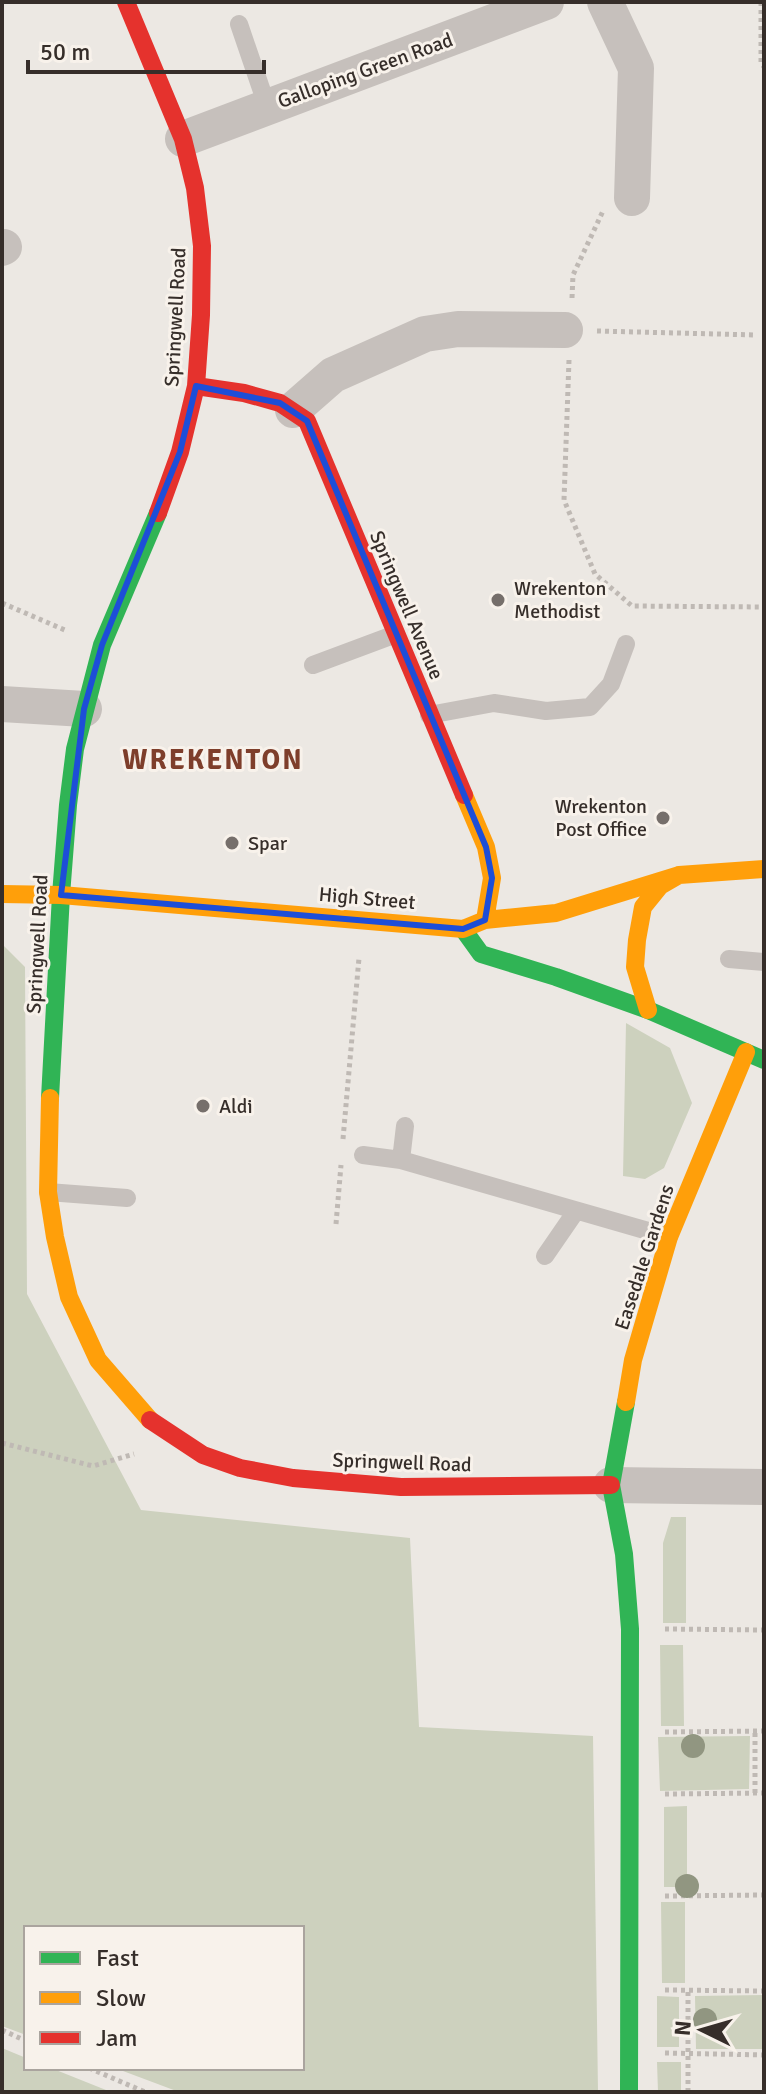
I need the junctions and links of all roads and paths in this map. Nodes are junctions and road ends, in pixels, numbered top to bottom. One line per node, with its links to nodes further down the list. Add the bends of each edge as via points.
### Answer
1 (126, 2): 8 (main road, Springwell Road)
2 (546, 2): 7 (street, Galloping Green Road)
3 (605, 2): 9 (street, via 636,68)
4 (761, 2): 6 (path)
5 (239, 24): 7 (lane)
6 (764, 67)
7 (267, 106): 8 (street, Galloping Green Road)
8 (183, 139): 12 (main road, Springwell Road, via 202,246)
9 (632, 198): 10 (path, via 609,198 573,275)
10 (568, 330): 11 (path); 13 (street, via 458,329 425,334 333,375); 15 (path, via 564,500 595,574 632,606)
11 (756, 335)
12 (196, 386): 13 (main road, via 244,393); 18 (main road, Springwell Road, via 155,521)
13 (293, 410): 16 (main road, Springwell Avenue, via 307,421)
14 (2, 603): 18 (path)
15 (764, 607)
16 (396, 634): 19 (lane); 22 (main road, Springwell Avenue)
17 (626, 644): 22 (lane, via 611,684 590,707 546,711 494,703)
18 (102, 645): 21 (main road, Springwell Road)
19 (313, 665)
20 (2, 704): 21 (street)
21 (84, 709): 26 (main road, Springwell Road, via 68,805)
22 (429, 715): 27 (main road, Springwell Avenue, via 486,847 492,878)
23 (764, 869): 24 (main road)
24 (679, 875): 27 (main road, via 556,913); 32 (main road, via 660,886 643,907 635,967)
25 (2, 894): 26 (main road, High Street)
26 (61, 895): 28 (main road, High Street); 40 (main road, Springwell Road)
27 (485, 920): 29 (main road)
28 (377, 921): 29 (main road, High Street); 36 (path, via 374,946 359,957)
29 (463, 929): 32 (main road, via 481,954)
30 (729, 959): 31 (lane)
31 (764, 962)
32 (648, 1010): 33 (main road)
33 (746, 1052): 34 (main road); 44 (main road, Easedale Gardens)
34 (764, 1060)
35 (405, 1126): 38 (lane)
36 (343, 1145)
37 (363, 1155): 38 (lane)
38 (401, 1160): 42 (lane)
39 (342, 1161): 43 (path)
40 (48, 1192): 41 (lane); 46 (main road, Springwell Road, via 69,1297 98,1360 150,1420)
41 (127, 1198)
42 (576, 1211): 44 (lane); 45 (lane)
43 (336, 1224)
44 (669, 1237): 48 (main road, Easedale Gardens, via 633,1360)
45 (545, 1256)
46 (181, 1440): 47 (path, via 93,1466); 48 (main road, Springwell Road, via 203,1455 240,1468 293,1478 401,1487)
47 (2, 1443)
48 (611, 1485): 49 (street); 50 (main road)
49 (764, 1487)
50 (630, 1629): 51 (path); 54 (main road)
51 (764, 1630)
52 (755, 1731): 53 (path); 54 (path); 55 (path)
53 (764, 1731)
54 (630, 1732): 70 (main road)
55 (755, 1793): 56 (path); 57 (path)
56 (764, 1793)
57 (659, 1795)
58 (764, 1895): 59 (path)
59 (659, 1896)
60 (659, 1990): 61 (path)
61 (688, 1990): 62 (path); 66 (path)
62 (764, 1991)
63 (2, 2030): 64 (path)
64 (24, 2040)
65 (659, 2053): 66 (path)
66 (688, 2053): 67 (path); 71 (path)
67 (764, 2055)
68 (94, 2070): 69 (path)
69 (145, 2092)
70 (629, 2092)
71 (688, 2092)

